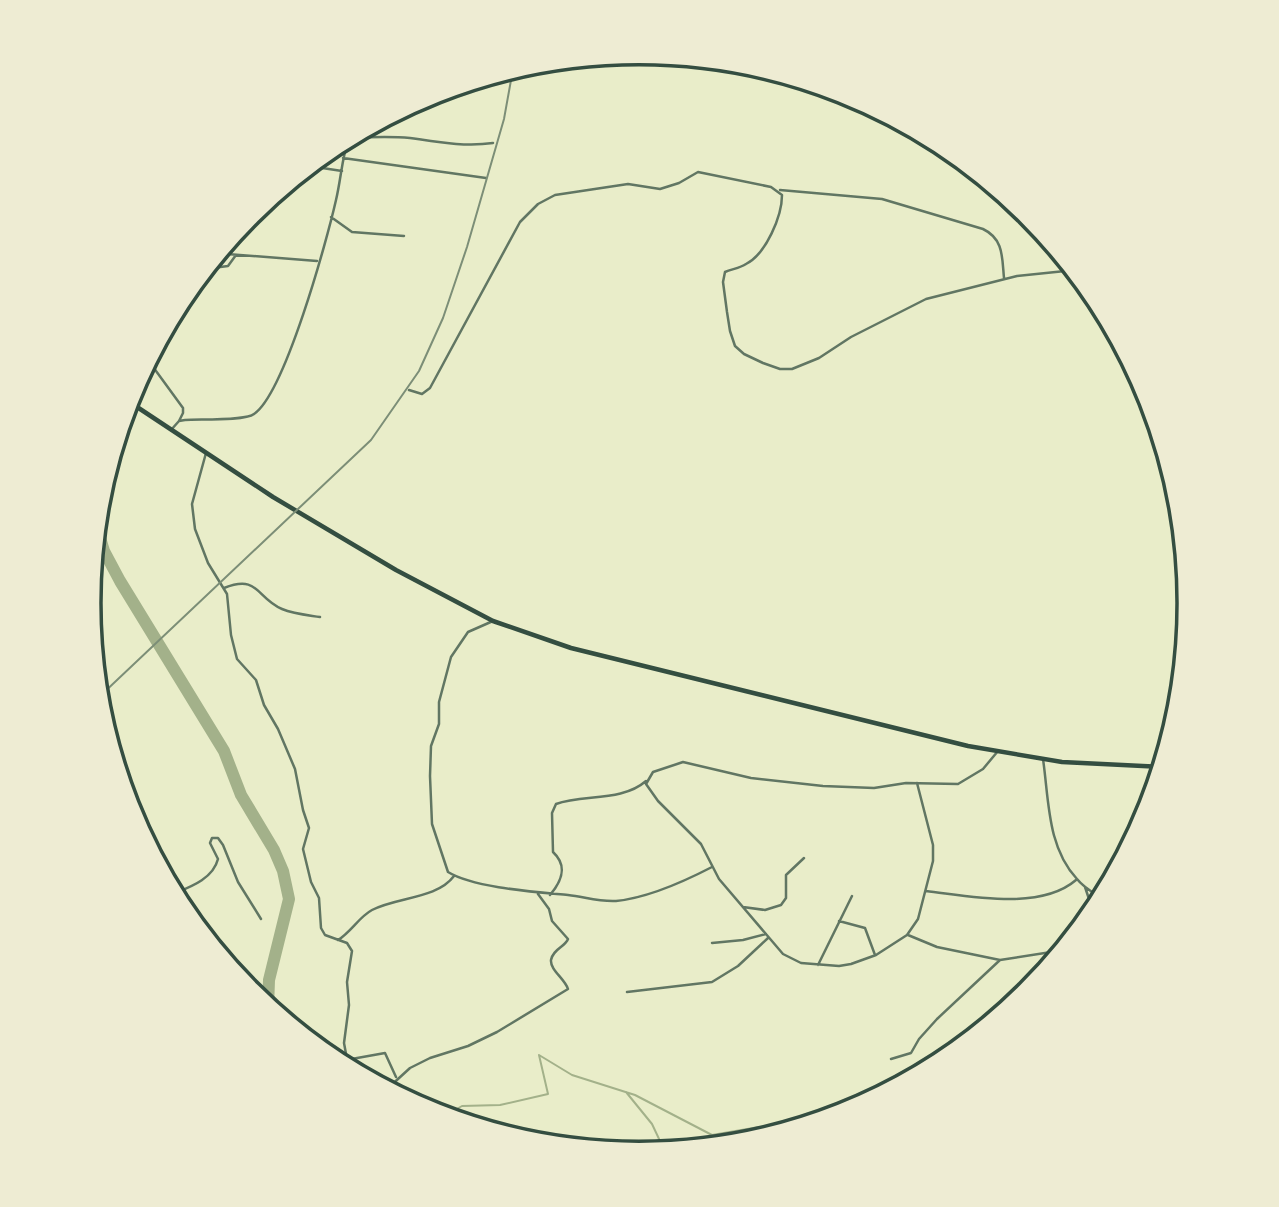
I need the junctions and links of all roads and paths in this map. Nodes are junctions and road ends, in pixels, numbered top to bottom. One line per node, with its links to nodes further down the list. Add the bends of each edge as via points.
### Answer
1 (370, 137): 2 (street)
2 (493, 143)
3 (344, 153): 4 (street)
4 (343, 158): 6 (street); 7 (street)
5 (323, 168): 6 (street)
6 (342, 171): 9 (street)
7 (486, 178)
8 (777, 189): 16 (street, via 882,199 983,229 999,241); 16 (street, via 781,206 761,250 748,263 725,272 723,279 732,340 744,354 764,363 780,369 799,367 926,299); 18 (street, via 700,172 658,190 628,184 542,200 520,222 430,388 422,394)
9 (331, 217): 10 (street, via 352,232); 13 (street)
10 (404, 236)
11 (230, 253): 12 (street)
12 (236, 255): 13 (street); 14 (street, via 228,266)
13 (318, 261): 20 (street, via 291,351 262,407 241,419)
14 (219, 267)
15 (1063, 271): 16 (street)
16 (1004, 280)
17 (154, 369): 20 (street, via 183,408)
18 (409, 390)
19 (138, 408): 21 (highway)
20 (179, 421): 21 (street)
21 (171, 430): 22 (highway)
22 (206, 453): 23 (street, via 192,514 205,555); 25 (highway, via 396,570)
23 (224, 588): 24 (street, via 251,584 281,608); 48 (street, via 237,659 256,680 295,769 309,828 303,849 319,898 321,928)
24 (320, 617)
25 (493, 621): 26 (highway, via 607,659); 33 (street, via 468,632 451,657 431,746 432,824 443,863)
26 (998, 751): 27 (highway); 30 (street, via 983,769 963,782)
27 (1043, 759): 28 (highway); 34 (street, via 1051,827)
28 (1153, 767)
29 (647, 780): 30 (street, via 653,772 683,762 751,778 823,786 874,788); 32 (street, via 647,788 701,844); 40 (street, via 631,789 564,801 554,807 553,852 562,866)
30 (917, 783): 37 (street, via 933,845)
31 (804, 858): 43 (street, via 786,875 786,898 781,905 765,910)
32 (712, 867): 40 (street, via 621,900 597,902); 43 (street)
33 (454, 876): 39 (street); 48 (street, via 446,884 369,912)
34 (1077, 880): 35 (street); 37 (street, via 1021,899)
35 (1085, 887): 38 (street); 42 (street)
36 (183, 889): 44 (street, via 214,870 218,859 210,843 218,838)
37 (926, 891): 47 (street, via 918,919)
38 (1094, 893)
39 (538, 894): 40 (street); 58 (street, via 568,939 555,951 551,964 568,989 498,1032 419,1063)
40 (550, 895)
41 (852, 897): 45 (street)
42 (1089, 900)
43 (743, 907): 46 (street)
44 (261, 919)
45 (839, 922): 51 (street, via 865,928); 53 (street)
46 (768, 935): 49 (street); 53 (street, via 786,956); 54 (street, via 719,979)
47 (907, 935): 51 (street); 52 (street, via 937,947)
48 (338, 940): 55 (street, via 349,944 352,951)
49 (712, 943)
50 (1050, 952): 52 (street)
51 (875, 955): 53 (street, via 851,964)
52 (1000, 960): 57 (street, via 937,1019 913,1052)
53 (818, 965)
54 (627, 992)
55 (346, 1055)
56 (352, 1059): 58 (street, via 385,1053)
57 (891, 1059)
58 (397, 1079): 59 (street)
59 (393, 1083)

